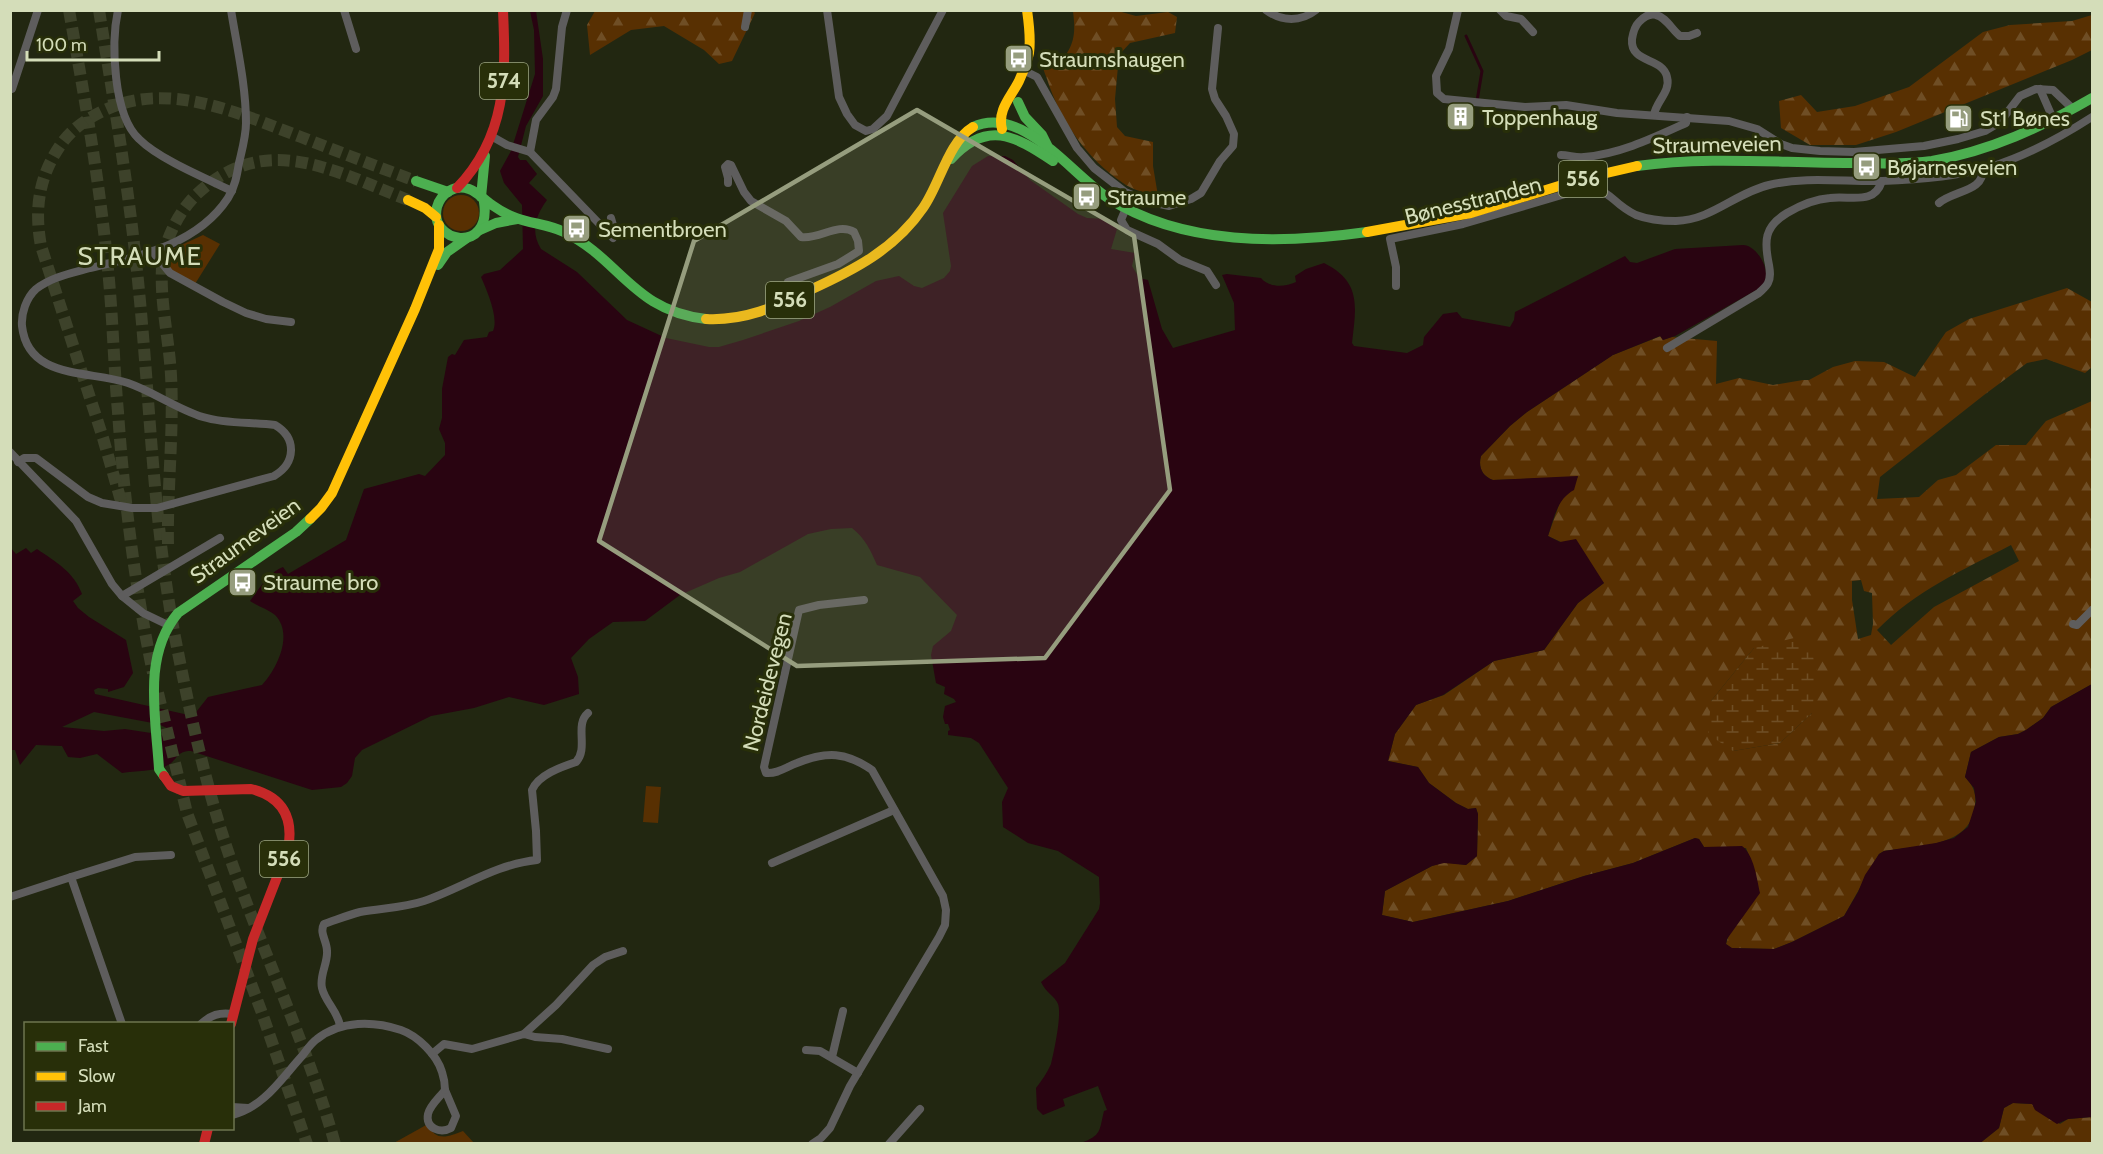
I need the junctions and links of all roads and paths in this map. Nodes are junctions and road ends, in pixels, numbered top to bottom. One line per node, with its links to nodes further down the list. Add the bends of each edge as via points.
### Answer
1 (38, 10): 22 (street)
2 (118, 10): 46 (street, via 114,63 127,123 148,147)
3 (231, 10): 46 (street, via 246,126)
4 (344, 10): 19 (street)
5 (503, 10): 34 (main road, 574, via 505,73 502,101)
6 (567, 10): 37 (street, via 556,89 536,120)
7 (748, 10): 15 (street)
8 (827, 10): 9 (street, via 839,97 855,125 866,131 887,116)
9 (943, 10)
10 (1027, 10): 20 (main road, via 1029,44)
11 (1266, 10): 12 (street, via 1298,20)
12 (1316, 10)
13 (1458, 10): 27 (street, via 1449,49 1436,76 1435,86 1441,98)
14 (1500, 10): 17 (street, via 1506,16 1521,18)
15 (745, 27)
16 (1218, 28): 20 (street, via 1212,89 1233,134 1233,146 1200,193 1169,206 1125,192 1094,168 1077,147 1037,78)
17 (1533, 32)
18 (1697, 33): 27 (street, via 1680,36 1654,14 1645,16 1637,25 1632,39 1634,48 1640,57 1662,67 1668,79)
19 (356, 49)
20 (1023, 70): 21 (main road)
21 (1018, 82): 25 (main road); 31 (main road)
22 (12, 89)
23 (2040, 89): 26 (street, via 2053,90); 28 (street, via 2024,93 2000,122 1985,131 1924,146 1873,152 1803,150 1781,144 1746,125); 30 (street)
24 (2092, 98): 26 (main road, Straumeveien / 556)
25 (1018, 102): 32 (main road); 35 (main road, Straumeveien)
26 (2073, 109): 30 (main road, Straumeveien / 556)
27 (1654, 115): 28 (street)
28 (1687, 117): 38 (street, via 1686,123 1630,147 1581,158)
29 (2092, 117): 40 (street, Bønesstranden, via 2055,139)
30 (2054, 121): 50 (main road, Straumeveien / 556, via 1995,145 1928,161 1668,162 1631,167 1435,222 1341,237 1277,239 1218,235 1180,228)
31 (999, 122): 32 (main road, Straumeveien / 556); 33 (main road); 39 (main road, Straumeveien / 556, via 975,126 962,133 952,146)
32 (1011, 125): 33 (main road); 35 (main road, Straumeveien / 556)
33 (1005, 135): 39 (main road, Straumeveien / 556, via 972,140); 41 (main road, Straumeveien / 556)
34 (491, 136): 36 (main road, 574); 37 (street)
35 (1049, 148): 41 (main road, Straumeveien / 556)
36 (486, 150): 45 (main road, 574, via 473,170); 48 (main road, 574)
37 (530, 152): 51 (street, via 613,238)
38 (1561, 155)
39 (945, 167): 60 (main road, Straumeveien / 556, via 918,216 886,248)
40 (1982, 169): 43 (street, Bønesstranden, via 1920,180); 49 (street, Bønesstranden, via 1977,184)
41 (1080, 177): 50 (main road, Straumeveien / 556)
42 (416, 181): 45 (main road)
43 (1882, 181): 59 (street, Bønesstranden, via 1768,185 1707,215 1684,220 1655,220 1637,215 1603,191 1585,189 1463,224 1390,239); 62 (street, via 1875,193 1866,198 1826,198 1779,218 1766,241 1770,273 1765,287)
44 (728, 183): 60 (street, via 728,164 751,201 786,221 801,237 842,229 851,229 856,234 859,251 830,267 788,282)
45 (452, 190): 48 (main road, 556, via 470,189); 53 (main road, 556, via 437,205)
46 (232, 191): 56 (street, via 205,225)
47 (408, 200): 53 (main road)
48 (483, 200): 52 (main road, Straumeveien / 556); 54 (main road, via 487,214)
49 (1939, 202)
50 (1126, 208): 58 (street, via 1121,220 1126,229 1180,260 1207,270)
51 (611, 218)
52 (517, 219): 54 (main road, Straumeveien / 556); 60 (main road, Straumeveien / 556, via 554,227 578,240 646,299 686,316 741,317)
53 (438, 221): 55 (main road, via 451,236); 57 (main road, Straumeveien / 556, via 439,249)
54 (480, 230): 55 (main road, 556)
55 (467, 238): 57 (main road, Straumeveien / 556, via 447,252)
56 (152, 251): 61 (street, via 170,273 224,302 266,319); 64 (street, via 69,273 34,291 21,319 29,350 39,361 57,369 130,384 200,416 274,425 291,444 288,464 274,476 144,509 88,497 36,458)
57 (425, 284): 70 (main road, Straumeveien / 556, via 343,470 321,508 296,532 196,599)
58 (1216, 285)
59 (1396, 286)
60 (796, 297)
61 (291, 322)
62 (1667, 348)
63 (10, 452): 64 (street)
64 (18, 462): 66 (street, via 76,521)
65 (220, 538): 66 (street)
66 (122, 596): 70 (street, via 143,613)
67 (864, 600): 72 (street, Nordeidevegen, via 799,610 764,767 766,773 774,774 825,754 843,755 872,770)
68 (2092, 610): 69 (street, via 2077,625)
69 (2073, 624)
70 (168, 625): 79 (main road, Straumeveien / 556, via 157,652 154,677 159,769 171,786 194,792 261,791 279,803 290,827 289,845 261,913)
71 (588, 713): 82 (street, via 582,722 580,758 534,784 537,860 490,872 423,901 358,912 324,924 327,951 321,987)
72 (894, 810): 74 (street); 88 (street, Nordeidevegen, via 943,896 945,925)
73 (171, 855): 75 (street, via 135,857)
74 (772, 863)
75 (71, 877): 76 (street); 80 (street)
76 (10, 897)
77 (623, 951): 83 (street, via 593,965)
78 (843, 1011): 87 (street)
79 (232, 1019): 81 (street, via 223,1013)
80 (122, 1022)
81 (203, 1022)
82 (340, 1026): 86 (street, via 390,1027 406,1032); 91 (street, via 316,1039 270,1093)
83 (524, 1034): 84 (street); 86 (street, via 472,1050 444,1044)
84 (608, 1049)
85 (806, 1050): 87 (street, via 816,1049)
86 (432, 1054): 89 (street, via 442,1071)
87 (832, 1057): 88 (street)
88 (858, 1073): 94 (street, Nordeidevegen, via 830,1128)
89 (446, 1090): 89 (street, via 456,1116 454,1125 437,1131 430,1125 429,1111)
90 (234, 1107): 91 (street)
91 (249, 1108): 93 (street)
92 (920, 1109): 95 (street)
93 (234, 1114)
94 (812, 1143)
95 (889, 1143)

